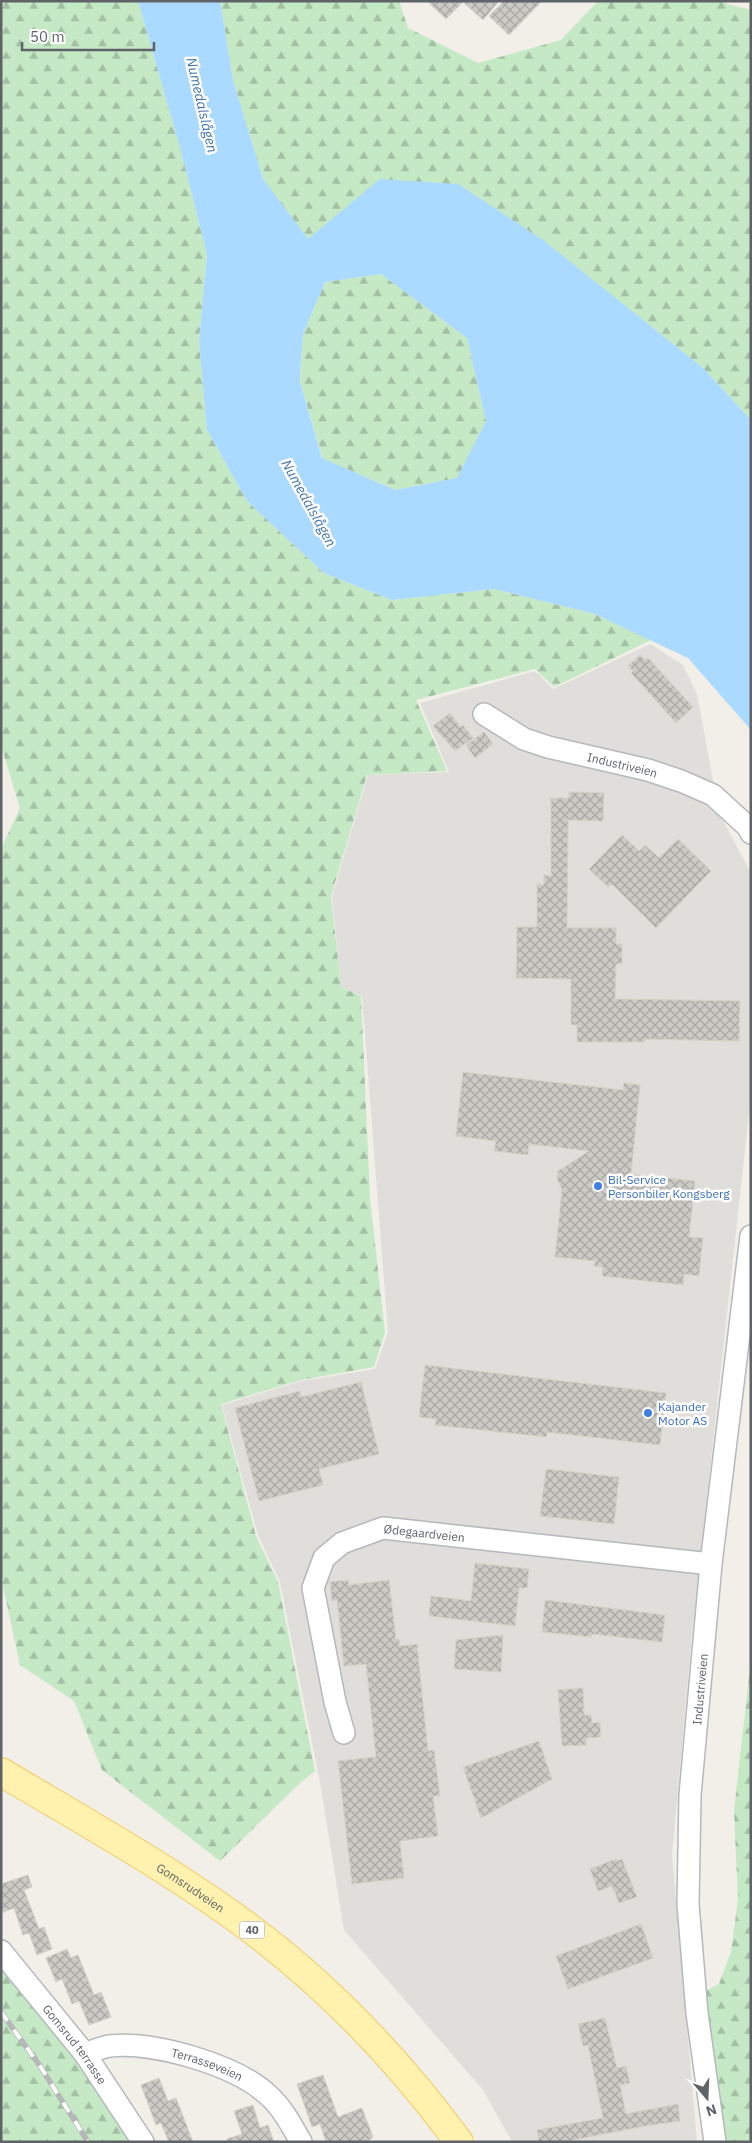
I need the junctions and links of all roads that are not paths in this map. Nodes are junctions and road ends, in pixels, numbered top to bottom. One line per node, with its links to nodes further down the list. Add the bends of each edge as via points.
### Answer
1 (484, 714): 2 (street, Industriveien, via 540,745 648,770 713,795)
2 (751, 833)
3 (751, 1236): 4 (street, Industriveien)
4 (711, 1564): 5 (street, Ødegaardveien, via 383,1528 342,1543 324,1558 313,1588 334,1702); 12 (street, Industriveien, via 690,1795 688,1904 697,2013)
5 (344, 1733)
6 (1, 1772): 11 (main road, Gomsrudveien / 40, via 184,1883 283,1955 370,2034)
7 (1, 1951): 8 (street, Gomsrud terrasse)
8 (85, 2054): 9 (street, Gomsrud terrasse); 10 (street, Terrasseveien, via 109,2046 138,2045 214,2064 269,2095)
9 (143, 2142)
10 (301, 2142)
11 (460, 2142)
12 (715, 2142)

